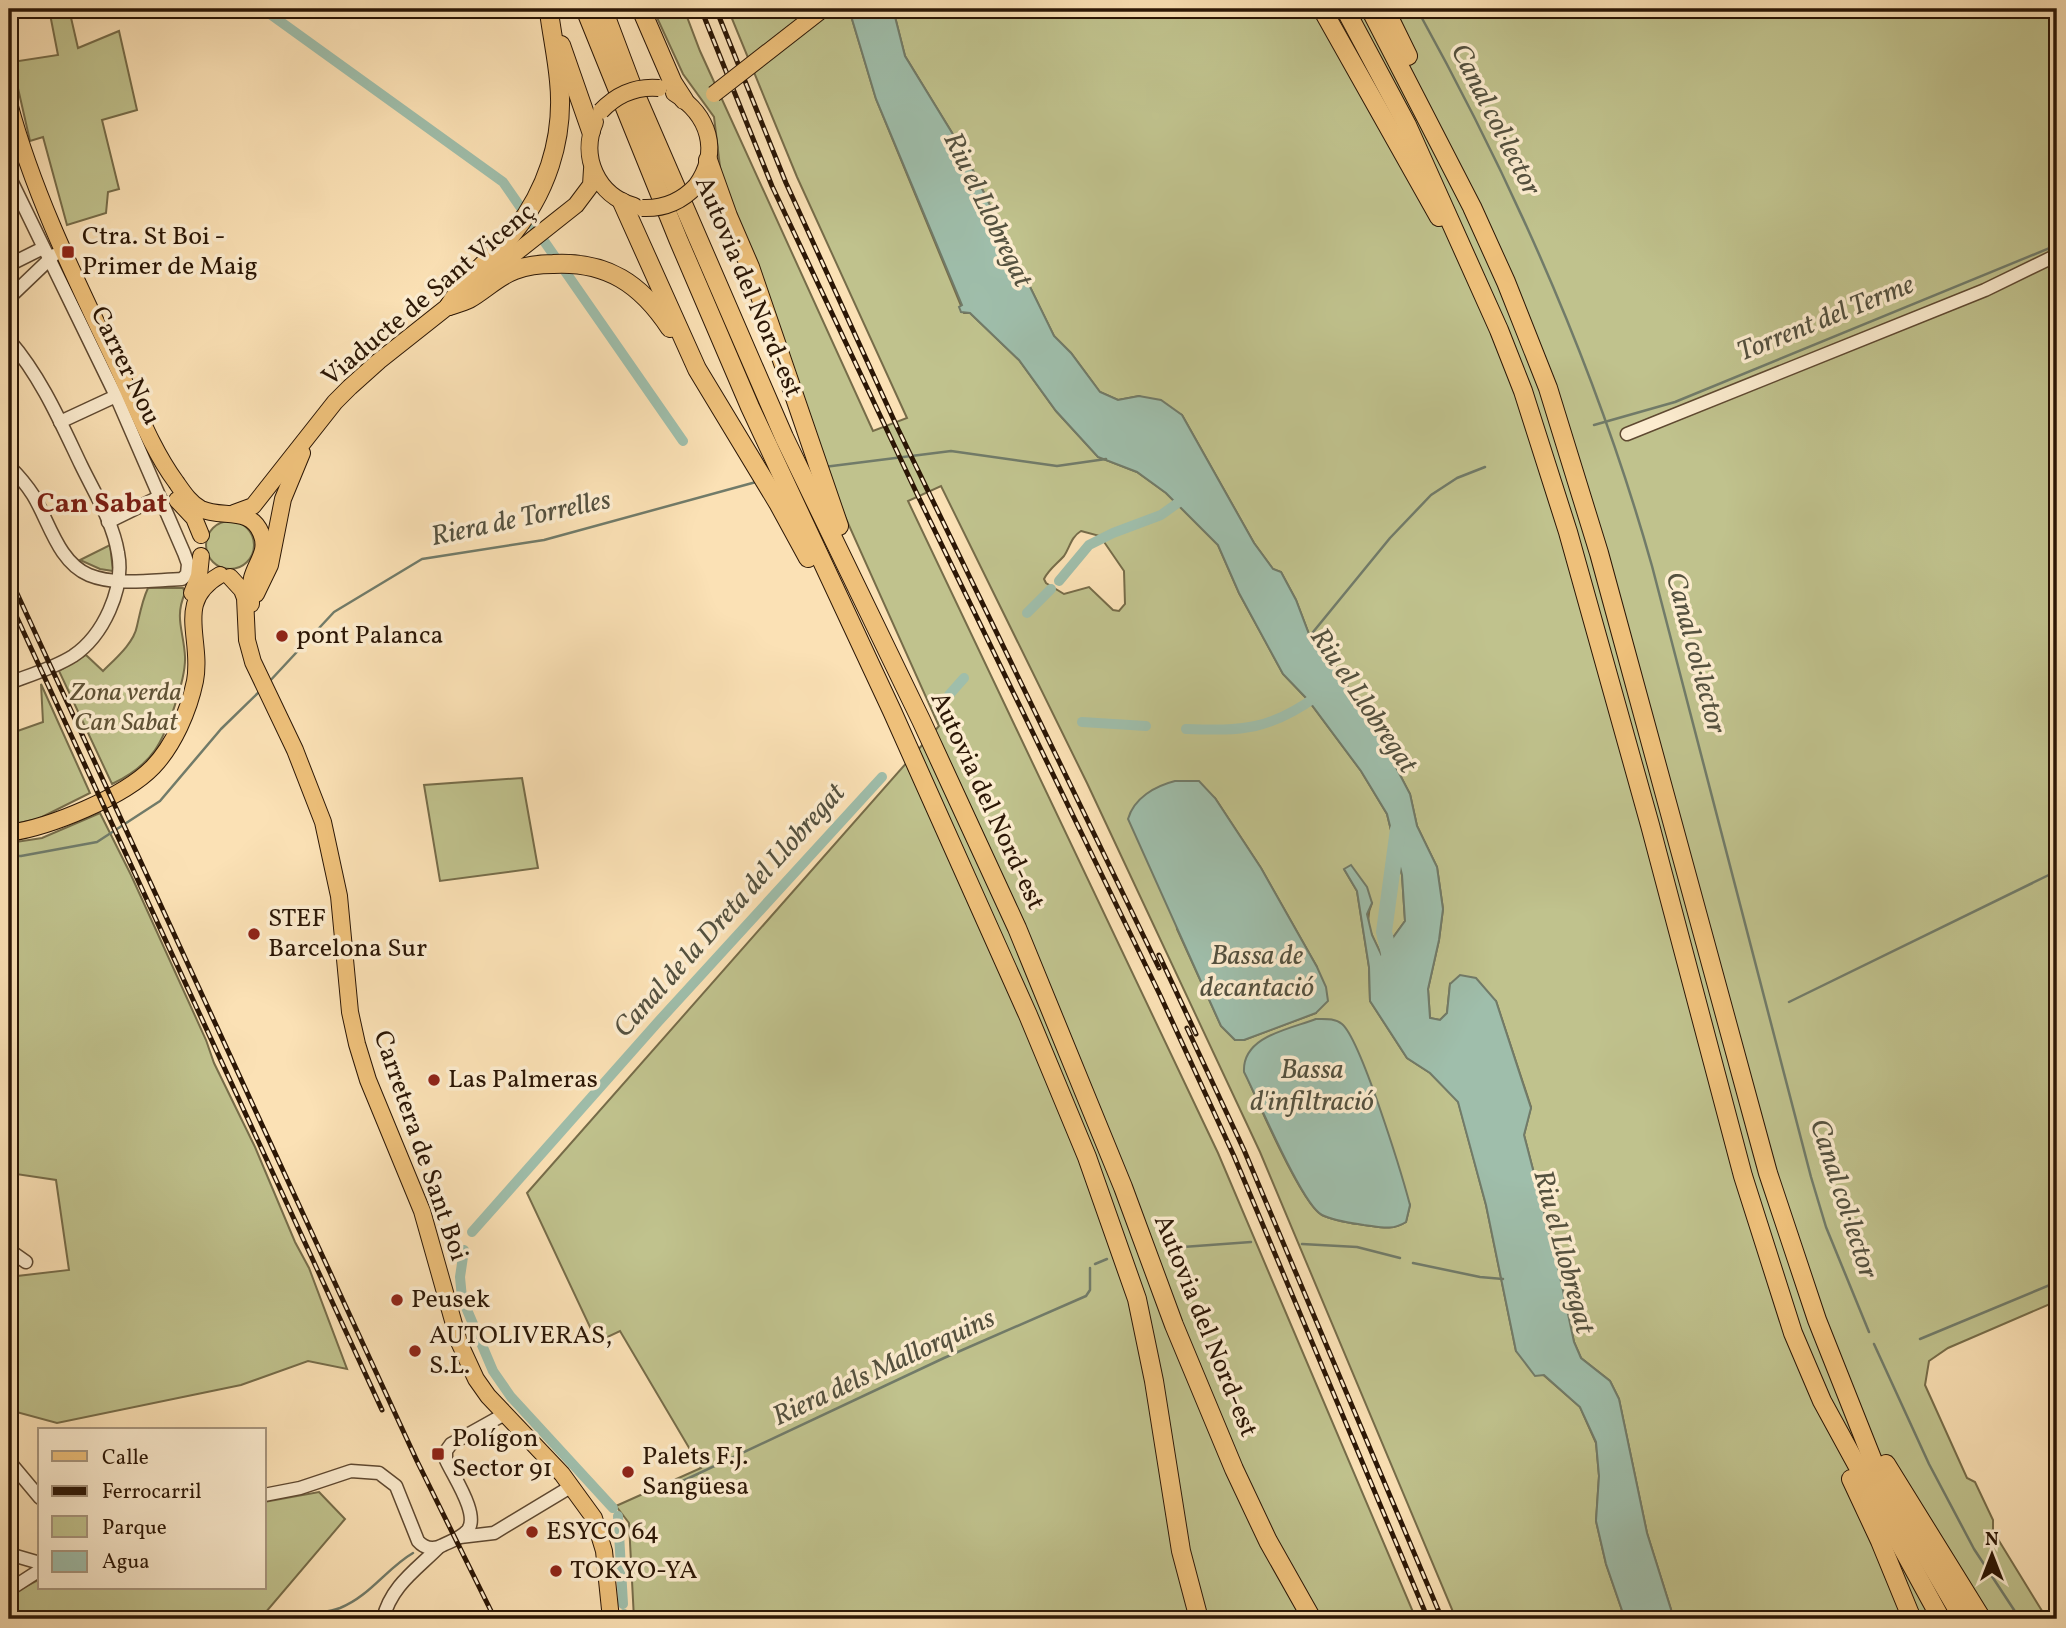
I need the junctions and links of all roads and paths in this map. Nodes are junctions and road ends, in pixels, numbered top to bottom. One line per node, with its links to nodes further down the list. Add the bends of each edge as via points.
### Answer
1 (585, 9): 40 (highway, Autovia del Nord-est, via 774,460)
2 (603, 9): 38 (highway, Autovia del Nord-est, via 793,455)
3 (641, 9): 11 (highway)
4 (823, 9): 10 (main road, bridge)
5 (1323, 9): 26 (highway, via 1423,191)
6 (1345, 9): 26 (highway, via 1407,125)
7 (1370, 9): 15 (highway)
8 (1385, 9): 15 (highway, via 1415,70)
9 (548, 11): 14 (highway); 22 (highway, via 559,81 556,146 547,177)
10 (715, 94): 11 (main road); 13 (main road)
11 (684, 100): 13 (main road, Viaducte de Sant Vicenç); 14 (main road, Viaducte de Sant Vicenç, bridge, via 659,89 627,92 601,111)
12 (9, 103): 16 (main road)
13 (704, 123): 17 (main road)
14 (591, 131): 18 (main road, Viaducte de Sant Vicenç)
15 (1435, 132): 58 (highway, via 1506,282 1548,388 1599,553 1768,1173 1817,1321)
16 (12, 140): 23 (main road)
17 (708, 160): 20 (main road, Viaducte de Sant Vicenç, bridge, via 696,186 668,205 642,208); 38 (highway, via 750,267 811,451)
18 (593, 169): 20 (main road, via 601,185); 21 (main road, Viaducte de Sant Vicenç, via 591,185)
19 (10, 182): 23 (street, Carrer Nou)
20 (618, 199): 21 (main road, Viaducte de Sant Vicenç, via 595,198); 30 (highway)
21 (576, 205): 22 (main road, Viaducte de Sant Vicenç)
22 (515, 243): 28 (highway, via 459,288)
23 (51, 251): 25 (street); 27 (street); 31 (street, Carrer Nou); 37 (main road); 44 (main road, via 165,482 194,518)
24 (2057, 255): 34 (street, via 1985,290)
25 (9, 265)
26 (1473, 271): 56 (highway, via 1523,391 1568,533 1743,1176 1793,1333)
27 (9, 298)
28 (449, 306): 30 (highway, via 518,269 567,263 607,271 653,303); 33 (main road, Viaducte de Sant Vicenç, via 369,370)
29 (9, 340): 32 (street, via 40,382)
30 (697, 369): 40 (highway, via 754,465)
31 (116, 396): 32 (street); 39 (street, Carrer Nou)
32 (60, 422): 42 (street)
33 (314, 429): 35 (main road, Viaducte de Sant Vicenç); 49 (main road, via 283,499 273,554)
34 (1627, 434)
35 (291, 459): 37 (main road, via 235,502 209,503); 41 (main road, Viaducte de Sant Vicenç, via 253,506); 43 (main road, Viaducte de Sant Vicenç, via 268,501)
36 (9, 466): 48 (street, via 34,496 73,565 89,575)
37 (182, 491): 41 (main road, via 203,510)
38 (819, 494): 72 (highway, Autovia del Nord-est, via 848,552 849,570 1017,928 1234,1469)
39 (161, 499): 42 (street); 48 (street, Carrer Nou, via 188,564 185,578)
40 (786, 501): 71 (highway, Autovia del Nord-est, via 892,711 1087,1157 1137,1299 1181,1551)
41 (229, 513): 43 (main road, via 248,517); 44 (main road, via 207,524)
42 (108, 522): 48 (street, via 118,553)
43 (261, 532): 46 (main road, via 263,554)
44 (201, 535): 45 (main road)
45 (201, 556): 47 (main road, via 209,568); 52 (main road, via 200,576 187,610 188,685 160,751)
46 (256, 566): 47 (main road, via 246,574); 49 (main road)
47 (225, 576): 50 (main road, via 245,597); 52 (main road, via 206,583 196,598 197,664 180,723 154,766)
48 (119, 580): 51 (street, via 91,639 57,664)
49 (251, 604): 50 (main road)
50 (251, 656): 57 (main road, Carretera de Sant Boi, via 307,779 327,836 343,925 350,1012 365,1069 422,1211 462,1350 476,1379)
51 (15, 681)
52 (132, 784): 53 (main road, via 56,821)
53 (9, 833)
54 (9, 1250): 55 (street, via 26,1262)
55 (9, 1267)
56 (1822, 1401): 73 (highway, via 1837,1448); 74 (highway)
57 (503, 1415): 60 (main road, Carretera de Sant Boi); 63 (street, via 446,1451 472,1516 471,1526)
58 (1856, 1416): 75 (highway, via 1875,1466); 76 (highway)
59 (9, 1461): 61 (street)
60 (572, 1486): 63 (street, via 494,1533); 70 (main road, Carretera de Sant Boi, via 599,1532)
61 (38, 1496)
62 (266, 1496): 64 (street, via 351,1471 379,1473 401,1494 418,1541)
63 (460, 1537): 64 (street)
64 (438, 1548): 69 (street, via 404,1579)
65 (9, 1554): 66 (street)
66 (38, 1562)
67 (38, 1571): 68 (street)
68 (9, 1590)
69 (383, 1619)
70 (611, 1619)
71 (1199, 1619)
72 (1312, 1619)
73 (1912, 1619)
74 (1941, 1619)
75 (1963, 1619)
76 (1982, 1619)

